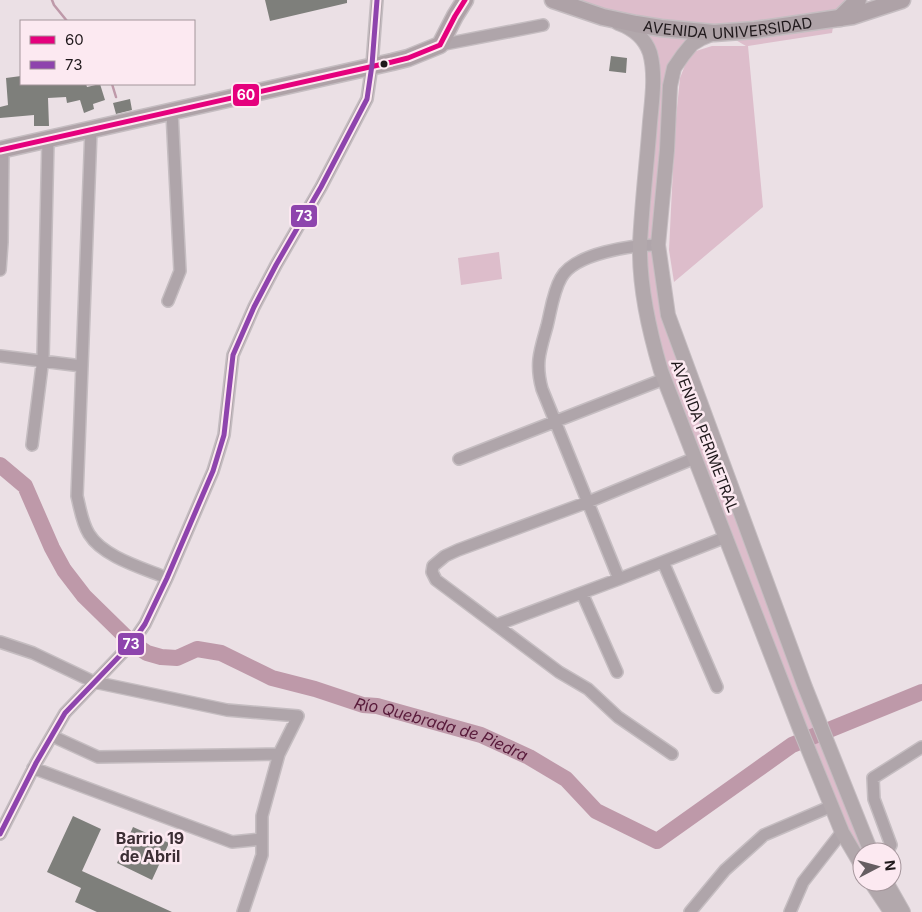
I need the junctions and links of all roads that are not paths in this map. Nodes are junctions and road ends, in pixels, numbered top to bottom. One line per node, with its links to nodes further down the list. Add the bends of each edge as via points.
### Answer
1 (377, 0): 11 (street)
2 (465, 0): 10 (highway)
3 (553, 0): 6 (highway, AVENIDA UNIVERSIDAD)
4 (858, 0): 7 (highway)
5 (902, 0): 7 (highway, AVENIDA UNIVERSIDAD)
6 (603, 17): 9 (highway, AVENIDA UNIVERSIDAD, via 661,28); 16 (main road, AVENIDA PERIMETRAL, via 629,27 650,53 653,81)
7 (840, 18): 9 (highway, AVENIDA UNIVERSIDAD)
8 (543, 25): 10 (street)
9 (714, 33): 17 (main road, AVENIDA PERIMETRAL, via 692,44 674,68)
10 (440, 45): 11 (highway, via 408,58)
11 (372, 65): 12 (highway); 32 (street, via 367,99 254,306 233,355 224,435 213,471)
12 (172, 112): 13 (highway); 19 (street, via 180,272)
13 (92, 130): 14 (highway); 22 (street)
14 (48, 140): 15 (highway); 21 (street)
15 (1, 150): 18 (street)
16 (640, 245): 17 (street); 23 (main road, AVENIDA PERIMETRAL, via 644,298); 24 (street, via 588,258 573,265 561,277 538,361 538,375)
17 (658, 245): 29 (main road, AVENIDA PERIMETRAL, via 668,315)
18 (0, 270)
19 (168, 301)
20 (0, 356): 21 (street)
21 (42, 361): 22 (street); 25 (street)
22 (82, 366): 32 (street, via 78,496 82,516 100,547)
23 (664, 379): 24 (street); 26 (main road, AVENIDA PERIMETRAL)
24 (555, 422): 27 (street); 28 (street)
25 (32, 445)
26 (695, 458): 28 (street); 30 (main road, AVENIDA PERIMETRAL)
27 (459, 459)
28 (588, 502): 33 (street); 35 (street, via 458,550 433,566 436,580)
29 (744, 524): 30 (main road); 49 (main road, AVENIDA PERIMETRAL)
30 (725, 535): 31 (street); 45 (main road, AVENIDA PERIMETRAL)
31 (663, 562): 33 (street); 39 (street)
32 (167, 578): 38 (street, via 145,624)
33 (619, 579): 34 (street)
34 (582, 593): 35 (street); 37 (street)
35 (496, 625): 43 (street, via 559,672 588,689 618,717)
36 (0, 642): 38 (street, via 33,653)
37 (617, 672)
38 (94, 682): 40 (street, via 66,713); 42 (street, via 227,710 298,716)
39 (717, 687)
40 (52, 736): 42 (street, via 98,757); 44 (street)
41 (922, 747): 50 (street, via 873,778 874,799)
42 (280, 754): 48 (street, via 262,816)
43 (672, 754)
44 (33, 768): 47 (street); 48 (street, via 232,842)
45 (832, 806): 46 (main road, AVENIDA PERIMETRAL); 55 (street, via 764,835 725,870)
46 (842, 832): 51 (main road, AVENIDA PERIMETRAL); 56 (street, via 803,882)
47 (0, 834)
48 (262, 839): 54 (street, via 262,855)
49 (867, 842)
50 (890, 842)
51 (852, 849)
52 (881, 892): 57 (main road)
53 (890, 892): 57 (main road)
54 (243, 912)
55 (690, 912)
56 (790, 912)
57 (899, 912)

